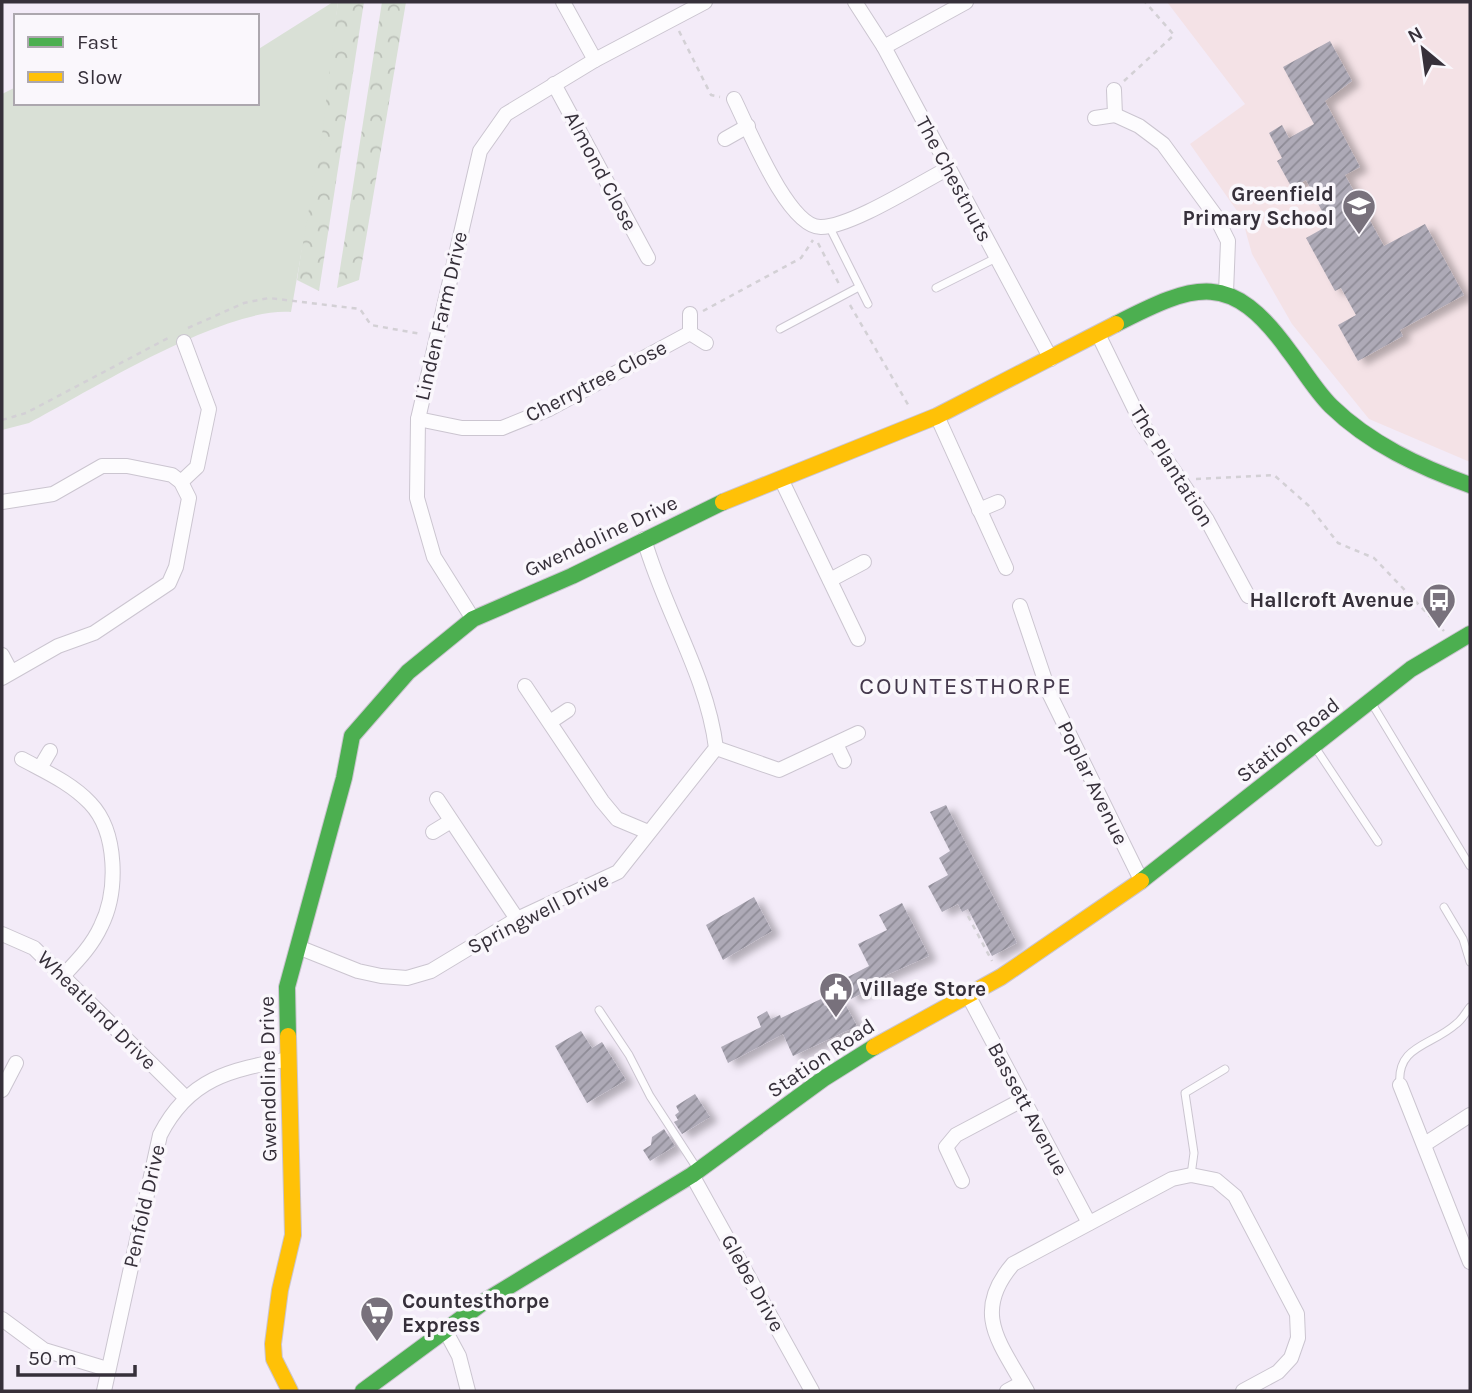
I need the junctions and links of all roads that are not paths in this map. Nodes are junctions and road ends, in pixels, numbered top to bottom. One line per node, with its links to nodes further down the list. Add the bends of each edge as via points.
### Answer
1 (563, 2): 6 (street)
2 (705, 2): 6 (street, Linden Farm Drive)
3 (855, 2): 5 (street, The Chestnuts)
4 (965, 2): 5 (street)
5 (884, 47): 14 (street, The Chestnuts)
6 (595, 60): 7 (street, Linden Farm Drive)
7 (554, 84): 16 (street, Almond Close); 30 (street, Linden Farm Drive, via 506,114 480,150)
8 (1114, 90): 10 (street)
9 (734, 99): 12 (street)
10 (1115, 115): 11 (street); 20 (street, via 1163,144 1215,215 1228,241)
11 (1096, 118)
12 (748, 126): 13 (street); 15 (street, via 799,218 820,228)
13 (725, 139)
14 (947, 169): 15 (street, via 847,221); 17 (street, The Chestnuts)
15 (829, 225): 18 (lane)
16 (648, 258)
17 (996, 258): 19 (lane); 28 (street, The Chestnuts)
18 (859, 287): 21 (lane); 23 (lane)
19 (936, 288)
20 (1226, 293): 25 (street, Gwendoline Drive, via 1197,291 1163,300); 33 (street, via 1250,307 1342,416 1399,455)
21 (867, 304)
22 (690, 314): 24 (street, Cherrytree Close)
23 (780, 329)
24 (690, 333): 27 (street, Cherrytree Close); 30 (street, Cherrytree Close, via 549,409 502,428 462,428)
25 (1098, 334): 28 (street, Gwendoline Drive); 41 (street, The Plantation, via 1141,422 1207,520)
26 (182, 335): 32 (street, via 209,409 197,467)
27 (706, 343)
28 (1051, 359): 29 (street, Gwendoline Drive)
29 (937, 416): 31 (street, Gwendoline Drive); 36 (street)
30 (418, 419): 43 (street, Linden Farm Drive, via 417,498 434,557)
31 (781, 479): 37 (street, Gwendoline Drive); 40 (street)
32 (181, 482): 34 (street, via 172,475 127,466 102,467 53,494); 47 (street, via 189,498 169,583 94,633 58,646)
33 (1470, 485)
34 (2, 502)
35 (998, 502): 36 (street)
36 (979, 510): 39 (street)
37 (644, 539): 43 (street, Gwendoline Drive); 55 (street, via 712,715)
38 (864, 562): 40 (street)
39 (1006, 568)
40 (830, 580): 45 (street)
41 (1248, 596)
42 (1020, 606): 66 (street, Poplar Avenue, via 1051,695)
43 (473, 619): 70 (street, Gwendoline Drive, via 408,672 352,736)
44 (1470, 634): 49 (street, Station Road, via 1411,669)
45 (858, 639)
46 (2, 655): 47 (street)
47 (6, 675)
48 (525, 686): 51 (street)
49 (1370, 702): 54 (street, Station Road); 65 (lane)
50 (568, 710): 51 (street)
51 (550, 722): 63 (street, via 617,819)
52 (858, 733): 53 (street)
53 (836, 744): 55 (street, via 779,770); 58 (street)
54 (1315, 746): 64 (lane); 66 (street, Station Road)
55 (716, 748): 63 (street, Springwell Drive)
56 (50, 751): 59 (street)
57 (22, 759): 59 (street)
58 (845, 761)
59 (40, 768): 72 (street, via 92,805 103,824 113,861 103,924)
60 (437, 799): 61 (street)
61 (451, 821): 62 (street); 68 (street)
62 (433, 832)
63 (648, 832): 68 (street, Springwell Drive, via 618,872)
64 (1378, 842)
65 (1470, 866)
66 (1141, 880): 73 (street, Station Road, via 1063,937)
67 (1444, 907): 71 (lane, via 1463,939)
68 (517, 919): 70 (street, Springwell Drive, via 431,971 407,978 358,971)
69 (2, 934): 72 (street, Wheatland Drive, via 34,948)
70 (299, 947): 76 (street, Gwendoline Drive, via 286,987)
71 (1470, 962)
72 (62, 977): 81 (street, Wheatland Drive)
73 (968, 995): 82 (street, Bassett Avenue); 85 (street, Station Road, via 822,1079)
74 (1470, 1007): 79 (lane, via 1457,1023 1403,1059 1398,1071)
75 (599, 1010): 85 (lane)
76 (289, 1059): 81 (street, Penfold Drive, via 242,1068 204,1083); 95 (street, Gwendoline Drive, via 293,1235 273,1344 274,1359)
77 (16, 1063): 80 (street)
78 (1225, 1069): 86 (lane, via 1185,1093 1194,1153)
79 (1400, 1085): 84 (street)
80 (2, 1090)
81 (185, 1097): 92 (street, Penfold Drive, via 160,1136)
82 (1021, 1100): 87 (street, via 956,1135 946,1147); 88 (street, Bassett Avenue)
83 (1470, 1115): 84 (street)
84 (1425, 1144): 89 (street)
85 (695, 1173): 91 (street, Station Road); 98 (street, Glebe Drive)
86 (1191, 1175): 88 (street, via 1172,1179); 100 (street, via 1216,1180 1235,1196 1297,1314 1298,1339 1291,1358 1278,1372)
87 (961, 1181)
88 (1089, 1223): 93 (street, via 1013,1264 990,1300 991,1322)
89 (1470, 1262)
90 (2, 1319): 92 (street, via 44,1350)
91 (445, 1329): 96 (street, Station Road); 97 (street, via 459,1356)
92 (107, 1369): 94 (street, Penfold Drive)
93 (1024, 1387): 99 (street)
94 (104, 1391)
95 (290, 1391)
96 (363, 1391)
97 (468, 1391)
98 (812, 1391)
99 (1007, 1391)
100 (1242, 1391)

